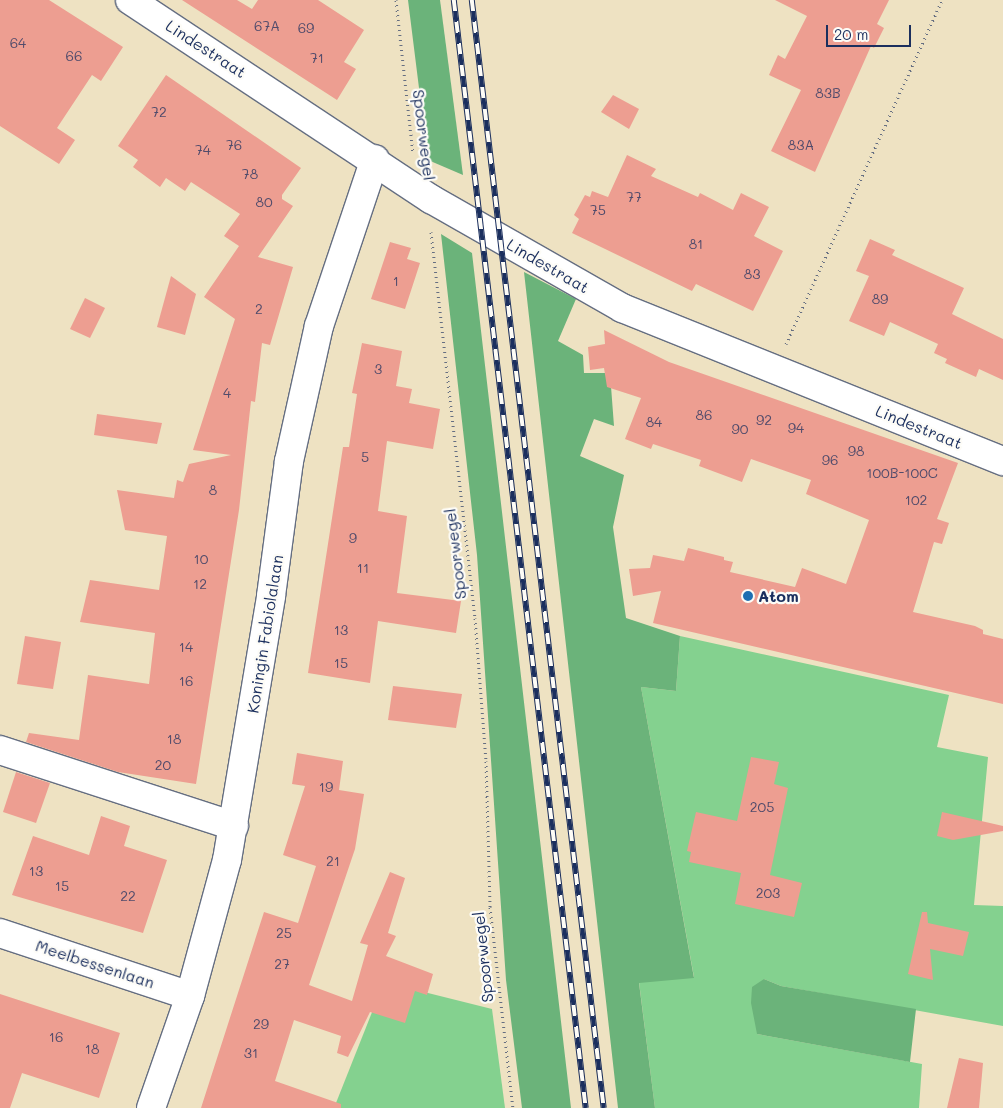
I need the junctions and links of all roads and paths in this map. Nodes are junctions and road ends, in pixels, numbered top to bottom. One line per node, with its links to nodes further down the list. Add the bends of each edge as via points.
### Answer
1 (130, 0): 4 (street, Lindestraat)
2 (396, 0): 5 (path, Spoorwegel)
3 (942, 0): 6 (path)
4 (375, 159): 5 (street, Lindestraat); 9 (street, Koningin Fabiolalaan, via 319,326 289,461)
5 (418, 189): 6 (street, Lindestraat, via 472,224 622,308); 13 (path, Spoorwegel, via 430,225 475,618 486,761 491,917)
6 (775, 369): 7 (street, Lindestraat)
7 (1003, 460)
8 (0, 750): 9 (street)
9 (234, 826): 11 (street, Koningin Fabiolalaan, via 228,860)
10 (0, 932): 11 (street, Meelbessenlaan)
11 (190, 996): 12 (street, Koningin Fabiolalaan)
12 (151, 1108)
13 (513, 1108)

